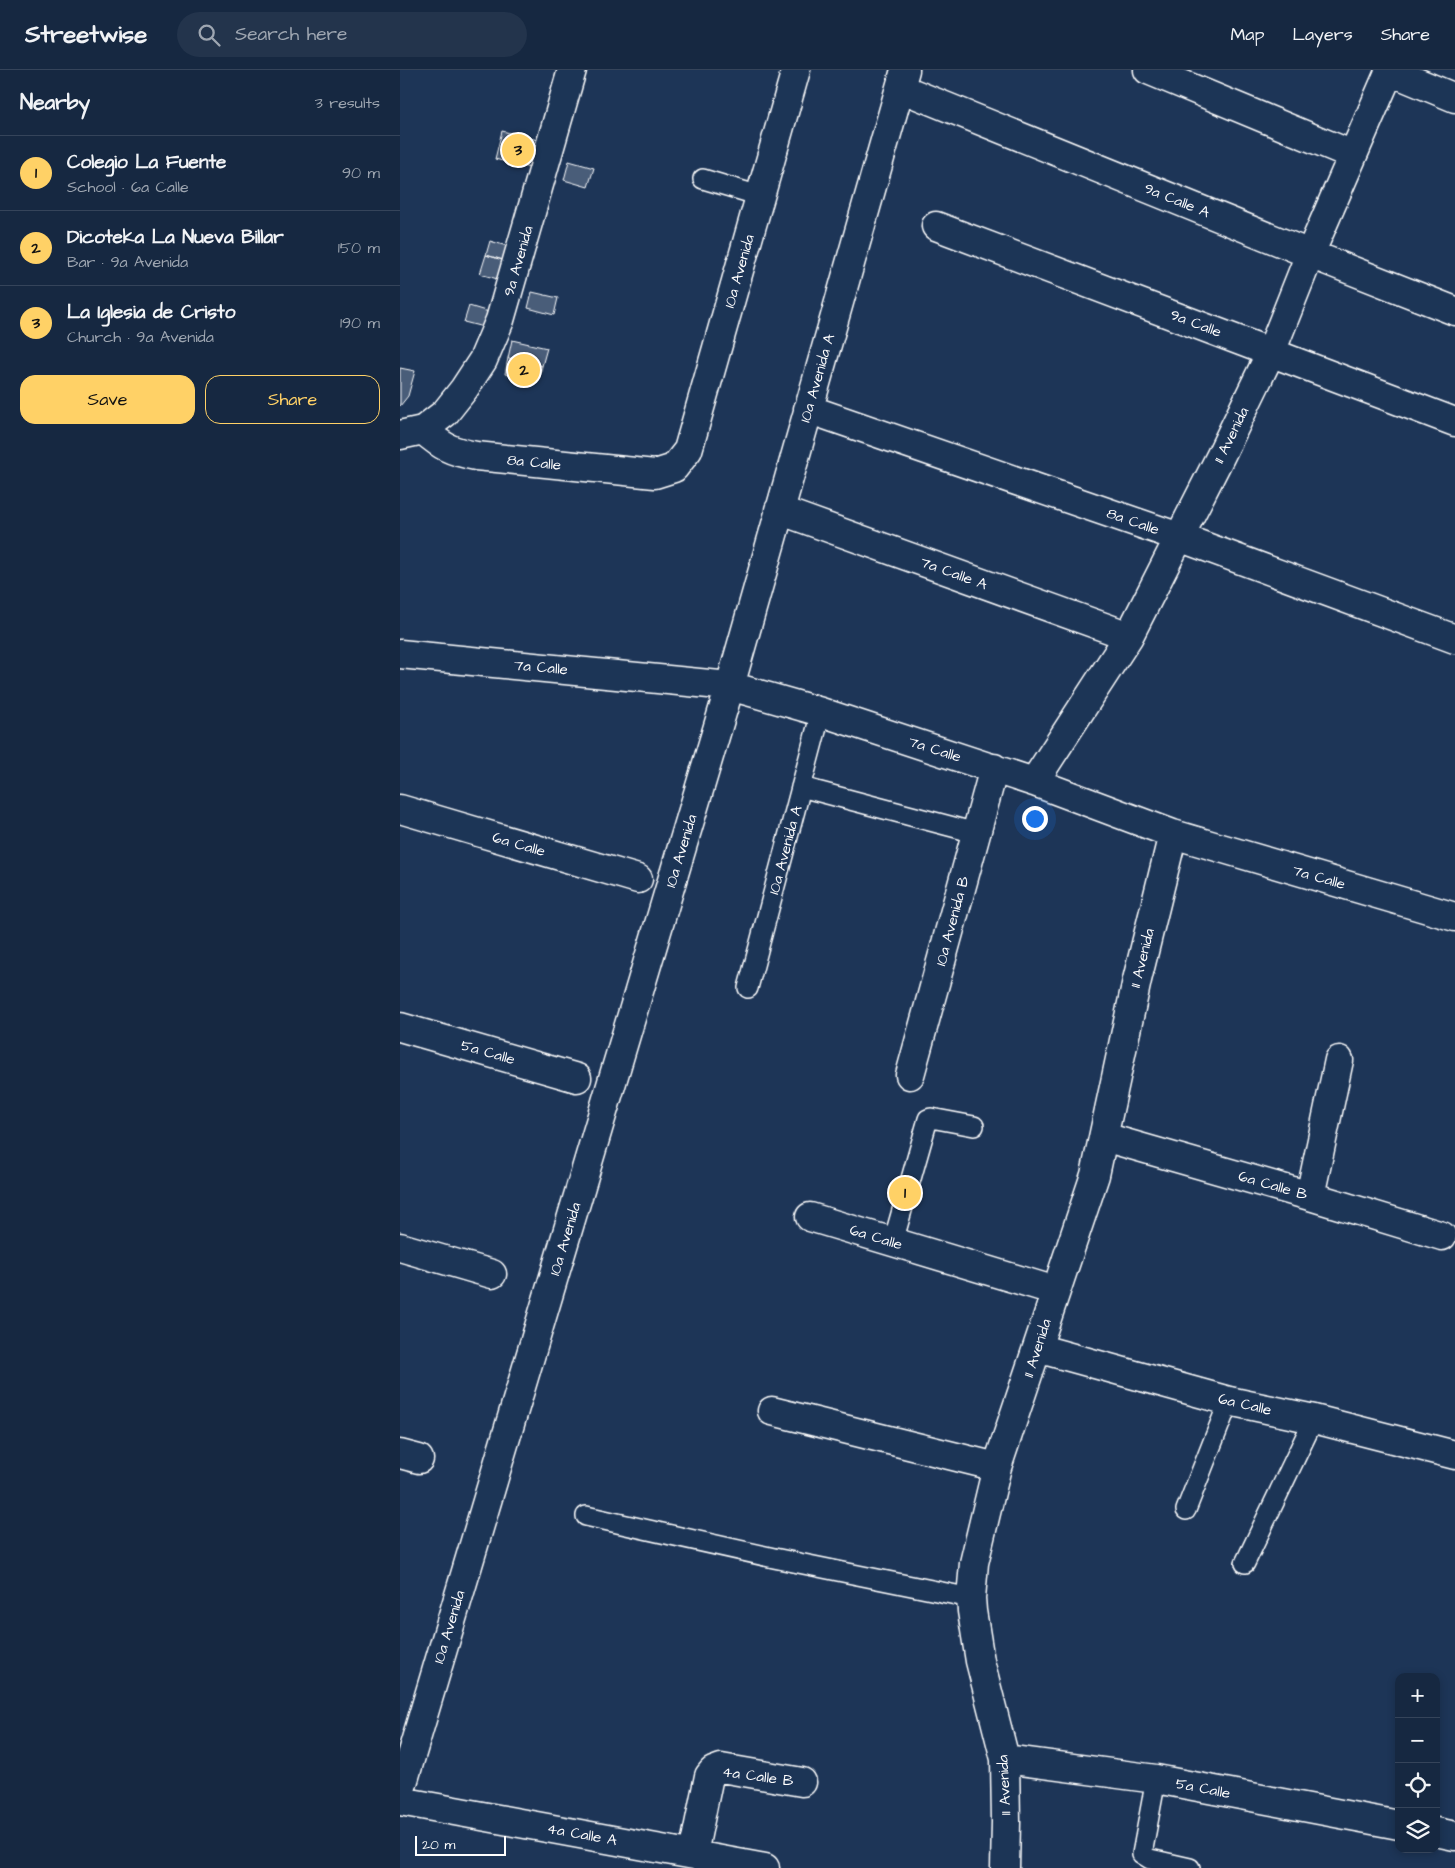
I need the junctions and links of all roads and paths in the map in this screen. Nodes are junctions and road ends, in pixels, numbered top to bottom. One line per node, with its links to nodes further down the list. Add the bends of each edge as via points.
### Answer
1 (572, 70): 16 (street, 9a Avenida, via 500,320 483,360 445,412)
2 (796, 70): 9 (street, 10a Avenida)
3 (1148, 70): 7 (street)
4 (1390, 71): 6 (street); 7 (street, 11 Avenida)
5 (903, 79): 11 (street, 9a Calle A); 14 (street, 10a Avenida A)
6 (1455, 98)
7 (1353, 155): 11 (street, 11 Avenida)
8 (703, 179): 9 (lane)
9 (760, 196): 17 (street, 10a Avenida, via 688,450)
10 (936, 226): 13 (street, 9a Calle)
11 (1310, 254): 12 (street, 9a Calle A); 13 (street, 11 Avenida)
12 (1455, 311)
13 (1271, 352): 15 (street, 9a Calle); 19 (street, 11 Avenida)
14 (808, 409): 18 (street, 10a Avenida A); 19 (street, 8a Calle)
15 (1455, 422)
16 (412, 432): 17 (street, 8a Calle, via 457,452 476,456 655,474)
17 (674, 468)
18 (779, 510): 20 (street, 7a Calle A); 23 (street, 10a Avenida A)
19 (1179, 537): 20 (street, 11 Avenida); 21 (street, 8a Calle)
20 (1129, 636): 26 (street, 11 Avenida)
21 (1455, 639)
22 (400, 654): 23 (street, 7a Calle)
23 (730, 686): 24 (street, 7a Calle); 60 (street, 10a Avenida)
24 (821, 712): 25 (street, 7a Calle); 27 (lane, 10a Avenida A)
25 (994, 768): 26 (street, 7a Calle); 29 (street, 10a Avenida B)
26 (1034, 782): 30 (street, 7a Calle)
27 (801, 787): 29 (lane); 33 (lane, 10a Avenida A)
28 (400, 809): 31 (street, 6a Calle)
29 (976, 833): 36 (street, 10a Avenida B)
30 (1173, 834): 32 (street, 7a Calle); 39 (street, 11 Avenida, via 1135,988)
31 (638, 879)
32 (1455, 917)
33 (748, 988)
34 (400, 1026): 37 (street, 5a Calle)
35 (1339, 1060): 40 (street)
36 (910, 1075)
37 (576, 1078)
38 (974, 1126): 43 (lane, via 928,1119)
39 (1104, 1138): 40 (street, 6a Calle B); 46 (street, 11 Avenida)
40 (1310, 1196): 42 (street, 6a Calle B)
41 (810, 1217): 43 (street, 6a Calle)
42 (1442, 1236)
43 (894, 1242): 46 (street, 6a Calle)
44 (400, 1247): 45 (street)
45 (492, 1274)
46 (1056, 1291): 47 (street, 11 Avenida)
47 (1037, 1348): 48 (street, 6a Calle); 52 (street, 11 Avenida)
48 (1229, 1401): 50 (street, 6a Calle); 53 (lane)
49 (772, 1411): 52 (street)
50 (1314, 1418): 51 (street, 6a Calle); 55 (lane)
51 (1455, 1455)
52 (997, 1467): 56 (street, 11 Avenida, via 974,1563)
53 (1186, 1510)
54 (586, 1516): 56 (lane)
55 (1246, 1563)
56 (971, 1598): 57 (street, 11 Avenida, via 980,1661)
57 (1006, 1759): 58 (street, 5a Calle); 67 (street, 11 Avenida)
58 (1156, 1779): 62 (street, 5a Calle); 68 (lane, via 1142,1854 1150,1859)
59 (802, 1782): 65 (street, 4a Calle B, via 721,1768 713,1771)
60 (400, 1792)
61 (400, 1801): 65 (street, 4a Calle A)
62 (1395, 1824)
63 (1440, 1833): 64 (street)
64 (1455, 1836)
65 (683, 1858): 66 (street, 4a Calle A)
66 (764, 1868)
67 (1004, 1868)
68 (1190, 1868)

